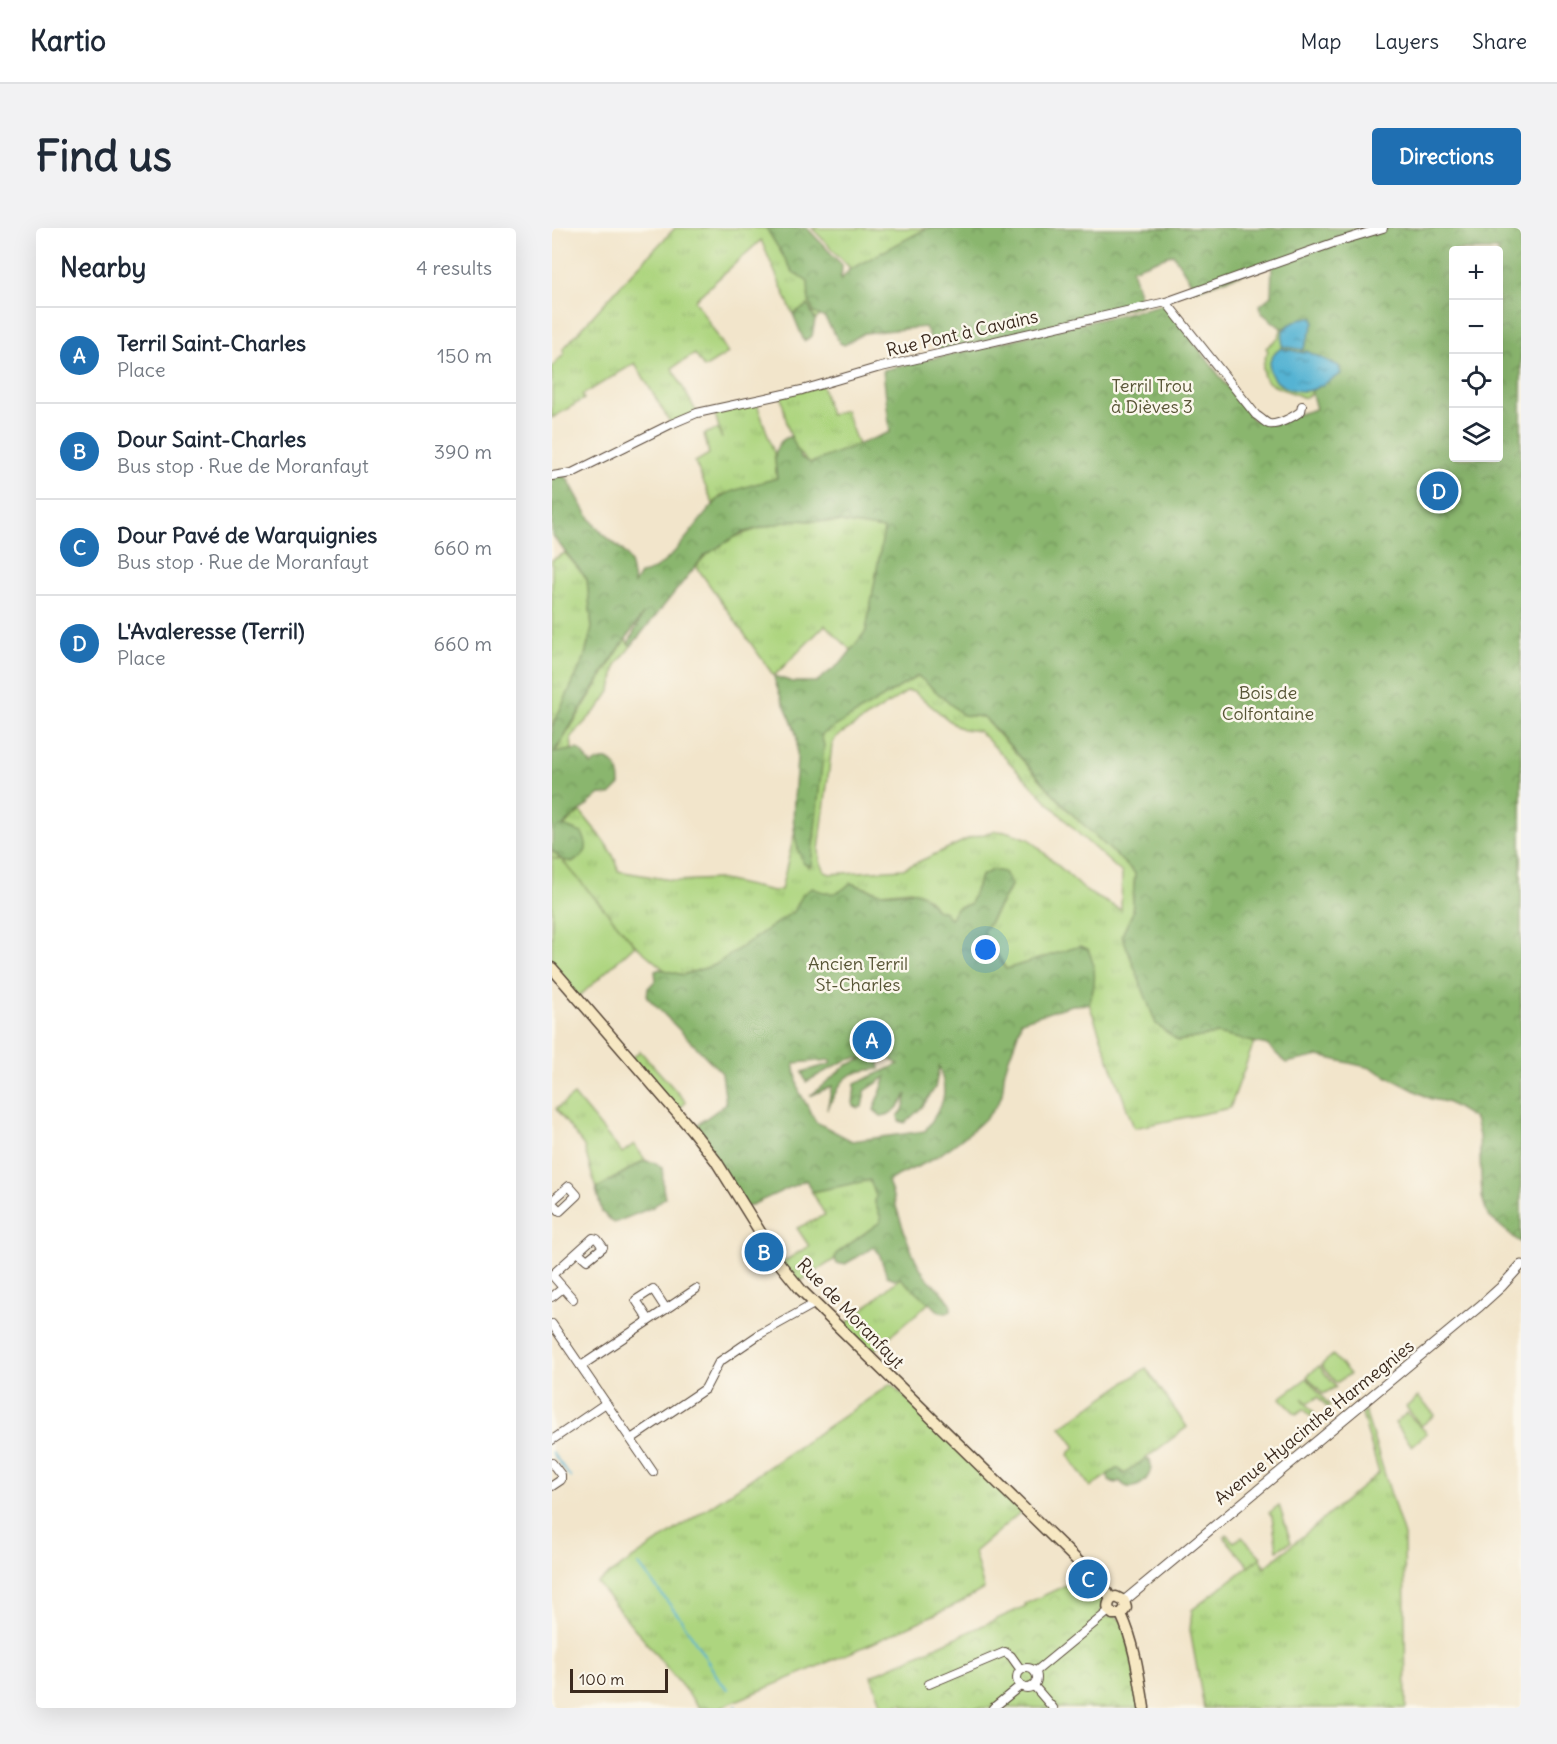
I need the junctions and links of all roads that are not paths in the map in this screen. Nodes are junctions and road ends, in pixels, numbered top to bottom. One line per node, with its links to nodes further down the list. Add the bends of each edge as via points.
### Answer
1 (1383, 228): 2 (street, Rue Pont à Cavains)
2 (1166, 302): 3 (street, via 1256,415 1274,424 1298,414); 4 (street, Rue Pont à Cavains, via 697,413 572,473)
3 (1302, 406)
4 (552, 476)
5 (552, 968): 13 (main road, Rue de Moranfayt, via 716,1161 780,1264)
6 (578, 1252): 8 (street)
7 (1521, 1265): 25 (street, Avenue Hyacinthe Harmegnies, via 1480,1306)
8 (552, 1275): 9 (street)
9 (563, 1288): 11 (street); 12 (street)
10 (696, 1289): 14 (street)
11 (552, 1297)
12 (573, 1299)
13 (814, 1304): 19 (street, via 719,1362 705,1389); 24 (main road, Rue de Moranfayt, via 1093,1576)
14 (666, 1309): 15 (street); 15 (street, via 653,1289 636,1300)
15 (649, 1320): 17 (street)
16 (552, 1324): 17 (street)
17 (581, 1366): 18 (street)
18 (606, 1403): 19 (street); 20 (street)
19 (631, 1439): 22 (street)
20 (552, 1440)
21 (552, 1463): 23 (street, via 561,1480)
22 (653, 1472)
23 (552, 1486)
24 (1111, 1599): 25 (main road); 26 (main road)
25 (1124, 1601): 27 (main road)
26 (1109, 1611): 27 (main road); 29 (street)
27 (1121, 1614): 35 (main road, via 1135,1655)
28 (1021, 1670): 29 (street); 30 (street, via 1005,1652); 31 (street, via 1017,1678)
29 (1035, 1672): 32 (street)
30 (929, 1683)
31 (1020, 1686): 32 (street); 34 (street)
32 (1034, 1686): 33 (street)
33 (1051, 1707)
34 (993, 1708)
35 (1144, 1708)

